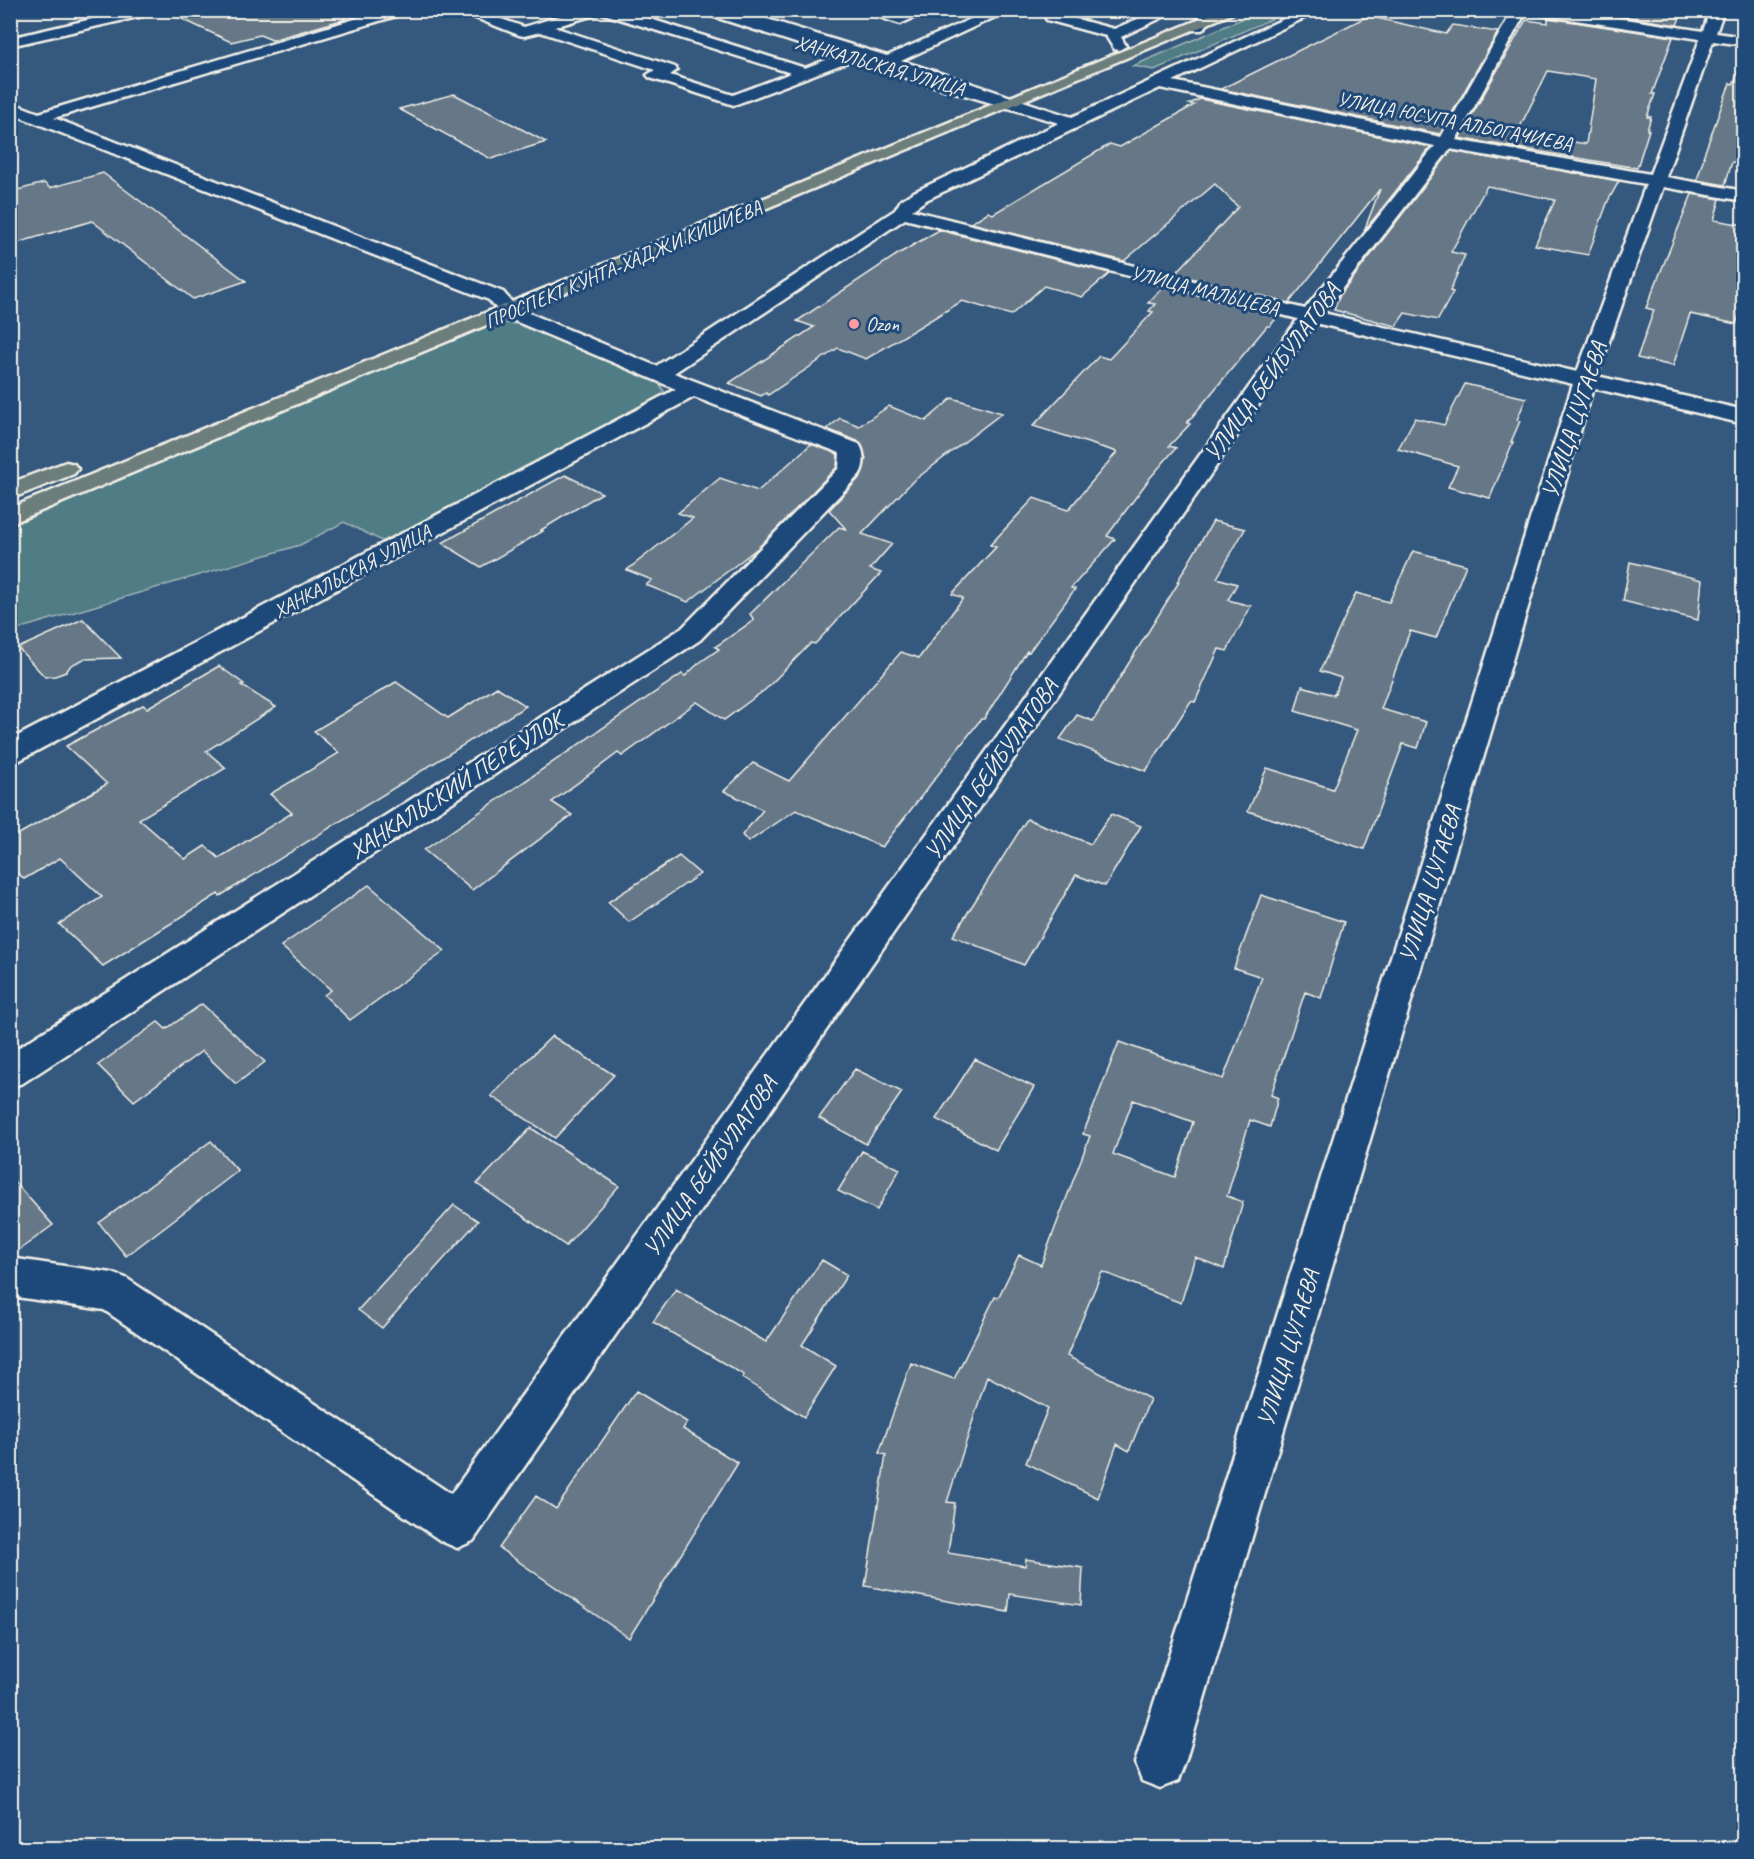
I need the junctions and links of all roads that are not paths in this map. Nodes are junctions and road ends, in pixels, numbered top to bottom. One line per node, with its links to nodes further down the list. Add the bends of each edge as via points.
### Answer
1 (151, 10): 23 (street)
2 (401, 10): 36 (street)
3 (461, 10): 24 (street, via 524,32)
4 (596, 10): 24 (street)
5 (606, 10): 31 (street)
6 (699, 10): 29 (street, ХАНКАЛЬСКАЯ УЛИЦА)
7 (722, 10): 29 (street, ХАНКАЛЬСКАЯ УЛИЦА)
8 (864, 10): 9 (street, via 900,20)
9 (925, 10)
10 (1004, 10): 30 (street)
11 (1069, 10): 26 (street, via 1052,17)
12 (1172, 10): 21 (street)
13 (1206, 10): 26 (main road, ПРОСПЕКТ КУНТА-ХАДЖИ КИШИЕВА)
14 (1215, 10): 25 (street)
15 (1235, 10): 25 (main road, ПРОСПЕКТ КУНТА-ХАДЖИ КИШИЕВА)
16 (1315, 10): 32 (street)
17 (1520, 10): 38 (street, УЛИЦА БЕЙБУЛАТОВА)
18 (1536, 10): 22 (street)
19 (58, 14): 23 (street)
20 (1129, 15): 21 (street)
21 (1149, 20): 26 (street)
22 (1712, 23): 27 (street); 39 (street, УЛИЦА ЦУГАЕВА)
23 (78, 27): 28 (street)
24 (540, 27): 31 (street, via 670,70 654,75 734,100)
25 (1197, 27): 34 (main road, ПРОСПЕКТ КУНТА-ХАДЖИ КИШИЕВА)
26 (1117, 40): 33 (main road, ПРОСПЕКТ КУНТА-ХАДЖИ КИШИЕВА)
27 (1743, 41)
28 (10, 42)
29 (854, 54): 30 (street, ХАНКАЛЬСКАЯ УЛИЦА); 31 (street)
30 (883, 63): 33 (street, ХАНКАЛЬСКАЯ УЛИЦА)
31 (806, 73)
32 (1160, 83): 37 (street); 38 (street, УЛИЦА ЮСУПА АЛБОГАЧИЕВА)
33 (993, 98): 34 (street, ХАНКАЛЬСКАЯ УЛИЦА); 42 (main road, ПРОСПЕКТ КУНТА-ХАДЖИ КИШИЕВА)
34 (1012, 103): 37 (street, ХАНКАЛЬСКАЯ УЛИЦА); 43 (main road, ПРОСПЕКТ КУНТА-ХАДЖИ КИШИЕВА)
35 (10, 107): 36 (street)
36 (38, 118): 43 (street)
37 (1073, 122): 41 (street, via 920,196 907,204)
38 (1446, 143): 39 (street, УЛИЦА ЮСУПА АЛБОГАЧИЕВА); 44 (street, УЛИЦА БЕЙБУЛАТОВА)
39 (1656, 181): 40 (street, УЛИЦА ЮСУПА АЛБОГАЧИЕВА); 47 (street, УЛИЦА ЦУГАЕВА)
40 (1743, 196)
41 (902, 213): 44 (street, УЛИЦА МАЛЬЦЕВА); 45 (street)
42 (639, 239)
43 (504, 300): 45 (street); 46 (main road, ПРОСПЕКТ КУНТА-ХАДЖИ КИШИЕВА); 52 (main road, ПРОСПЕКТ КУНТА-ХАДЖИ КИШИЕВА)
44 (1310, 316): 47 (street, УЛИЦА МАЛЬЦЕВА); 55 (street, УЛИЦА БЕЙБУЛАТОВА, via 457,1526 112,1292)
45 (658, 374): 48 (street)
46 (286, 380)
47 (1585, 380): 49 (street, УЛИЦА МАЛЬЦЕВА); 56 (street, УЛИЦА ЦУГАЕВА)
48 (693, 389): 53 (street, ХАНКАЛЬСКАЯ УЛИЦА); 54 (street, ХАНКАЛЬСКИЙ ПЕРЕУЛОК, via 851,449 851,470 691,634)
49 (1743, 417)
50 (88, 460): 51 (main road)
51 (10, 492)
52 (10, 517)
53 (10, 753)
54 (10, 1072)
55 (10, 1277)
56 (1160, 1763)

